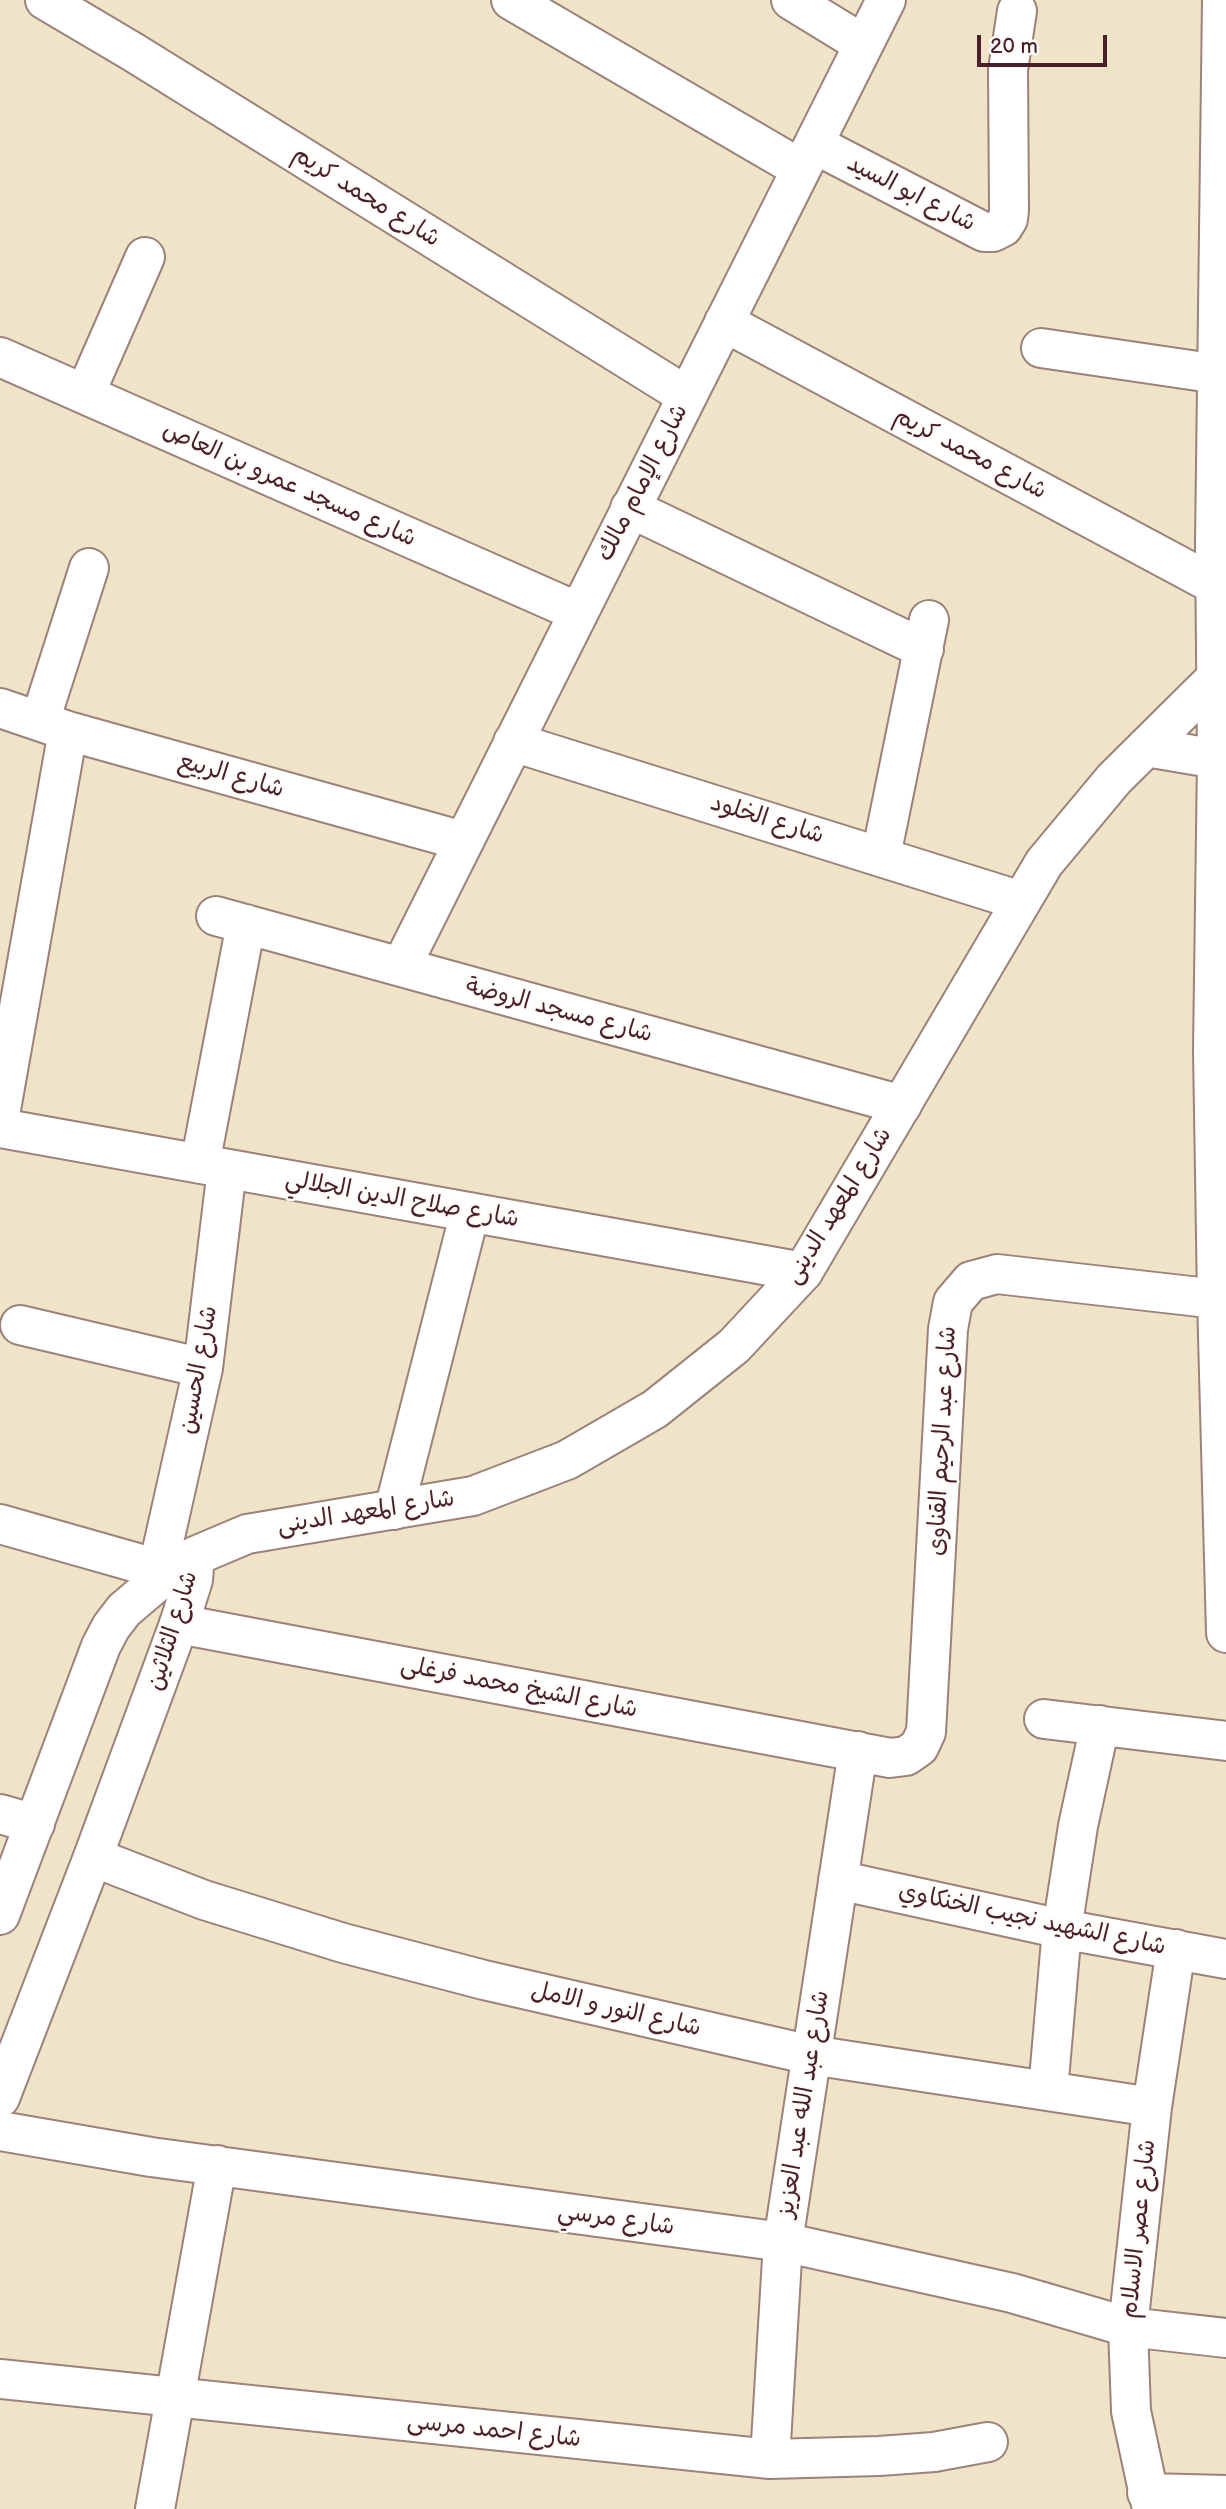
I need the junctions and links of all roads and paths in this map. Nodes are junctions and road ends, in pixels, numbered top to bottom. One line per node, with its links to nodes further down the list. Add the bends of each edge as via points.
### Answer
1 (44, 0): 17 (street, شارع محمد كريم)
2 (511, 0): 9 (street)
3 (791, 0): 7 (street)
4 (886, 0): 7 (street, شارع الإمام مالك)
5 (1222, 0): 8 (street)
6 (1017, 11): 9 (street, شارع ابو السيد, via 1008,70 1009,209 1003,227 984,232)
7 (863, 44): 9 (street, شارع الإمام مالك)
8 (1224, 71): 10 (street)
9 (807, 157): 12 (street, شارع الإمام مالك)
10 (1223, 173): 15 (street)
11 (145, 257): 16 (street)
12 (724, 323): 17 (street, شارع الإمام مالك); 20 (street, شارع محمد كريم)
13 (1041, 348): 15 (street)
14 (0, 357): 16 (street, شارع مسجد عمرو بن العاص)
15 (1218, 374): 20 (street)
16 (85, 394): 21 (street, شارع مسجد عمرو بن العاص)
17 (687, 396): 18 (street, شارع الإمام مالك)
18 (630, 508): 21 (street, شارع الإمام مالك); 29 (street, via 927,634)
19 (89, 568): 24 (street)
20 (1215, 585): 22 (street)
21 (578, 612): 25 (street, شارع الإمام مالك)
22 (1221, 675): 26 (street, شارع المعهد الدينى); 27 (street)
23 (0, 708): 24 (street, شارع الربيع)
24 (54, 726): 28 (street, شارع الربيع); 33 (street)
25 (513, 741): 28 (street, شارع الإمام مالك); 29 (street, شارع الخلود)
26 (1146, 747): 27 (street); 30 (street, شارع المعهد الدينى, via 1077,821)
27 (1221, 758): 34 (street)
28 (463, 841): 32 (street, شارع الإمام مالك)
29 (881, 856): 30 (street, شارع الخلود)
30 (1021, 901): 35 (street, شارع المعهد الدينى)
31 (231, 920): 32 (street, شارع مسجد الروضة); 38 (street, شارع الحسين)
32 (401, 967): 35 (street, شارع مسجد الروضة)
33 (9, 1019): 36 (street)
34 (1219, 1052): 41 (street)
35 (902, 1105): 40 (street, شارع المعهد الدينى)
36 (0, 1115)
37 (0, 1128): 38 (street, شارع صلاح الدين الجلالي)
38 (214, 1166): 39 (street, شارع صلاح الدين الجلالي); 43 (street, شارع الحسين)
39 (470, 1212): 40 (street, شارع صلاح الدين الجلالي); 44 (street)
40 (803, 1272): 44 (street, شارع المعهد الدينى, via 734,1346 644,1416 567,1460 473,1496)
41 (1217, 1299): 48 (street); 52 (street, شارع عبد الرحيم القناوى, via 997,1274 971,1281 953,1302 947,1329 926,1732 919,1747 906,1756 890,1758)
42 (20, 1325): 43 (street)
43 (203, 1368): 46 (street, شارع الحسين)
44 (394, 1510): 46 (street, شارع المعهد الدينى, via 247,1534)
45 (0, 1524): 46 (street)
46 (179, 1569): 47 (street, شارع الثلاثين); 53 (street, شارع الثلاثين, via 124,1610 111,1627)
47 (179, 1624): 52 (street, شارع الشيخ محمد فرغلى); 54 (street, شارع الثلاثين)
48 (1226, 1633)
49 (1044, 1719): 50 (street)
50 (1100, 1726): 51 (street); 57 (street)
51 (1226, 1741)
52 (858, 1751): 55 (street, شارع عبد الله عبد العزيز)
53 (17, 1819): 56 (street, شارع الثلاثين)
54 (93, 1857): 60 (street, شارع النور و الامل, via 204,1900 343,1943); 62 (street, شارع الثلاثين)
55 (838, 1880): 57 (street, شارع الشهيد نجيب الخنكاوي); 60 (street, شارع عبد الله عبد العزيز)
56 (0, 1915)
57 (1062, 1928): 58 (street, شارع الشهيد نجيب الخنكاوي); 61 (street)
58 (1176, 1949): 59 (street, شارع الشهيد نجيب الخنكاوي); 63 (street, شارع عصر الاسلام)
59 (1226, 1959)
60 (811, 2055): 61 (street, شارع النور و الامل); 66 (street, شارع عبد الله عبد العزيز)
61 (1048, 2091): 63 (street, شارع النور و الامل)
62 (0, 2098)
63 (1152, 2108): 67 (street, شارع عصر الاسلام)
64 (0, 2131): 65 (street, شارع مرسي)
65 (217, 2165): 66 (street, شارع مرسي); 70 (street)
66 (783, 2242): 67 (street, شارع مرسي, via 1012,2293); 72 (street, شارع عبد الله عبد العزيز)
67 (1128, 2327): 68 (street, شارع مرسي); 74 (street, شارع عصر الاسلام, via 1131,2411)
68 (1226, 2338)
69 (0, 2379): 70 (street, شارع احمد مرسى)
70 (176, 2398): 72 (street, شارع احمد مرسى); 75 (street)
71 (988, 2442): 72 (street, شارع احمد مرسى, via 934,2452)
72 (770, 2459)
73 (1226, 2495): 74 (street)
74 (1149, 2501)
75 (155, 2509)

